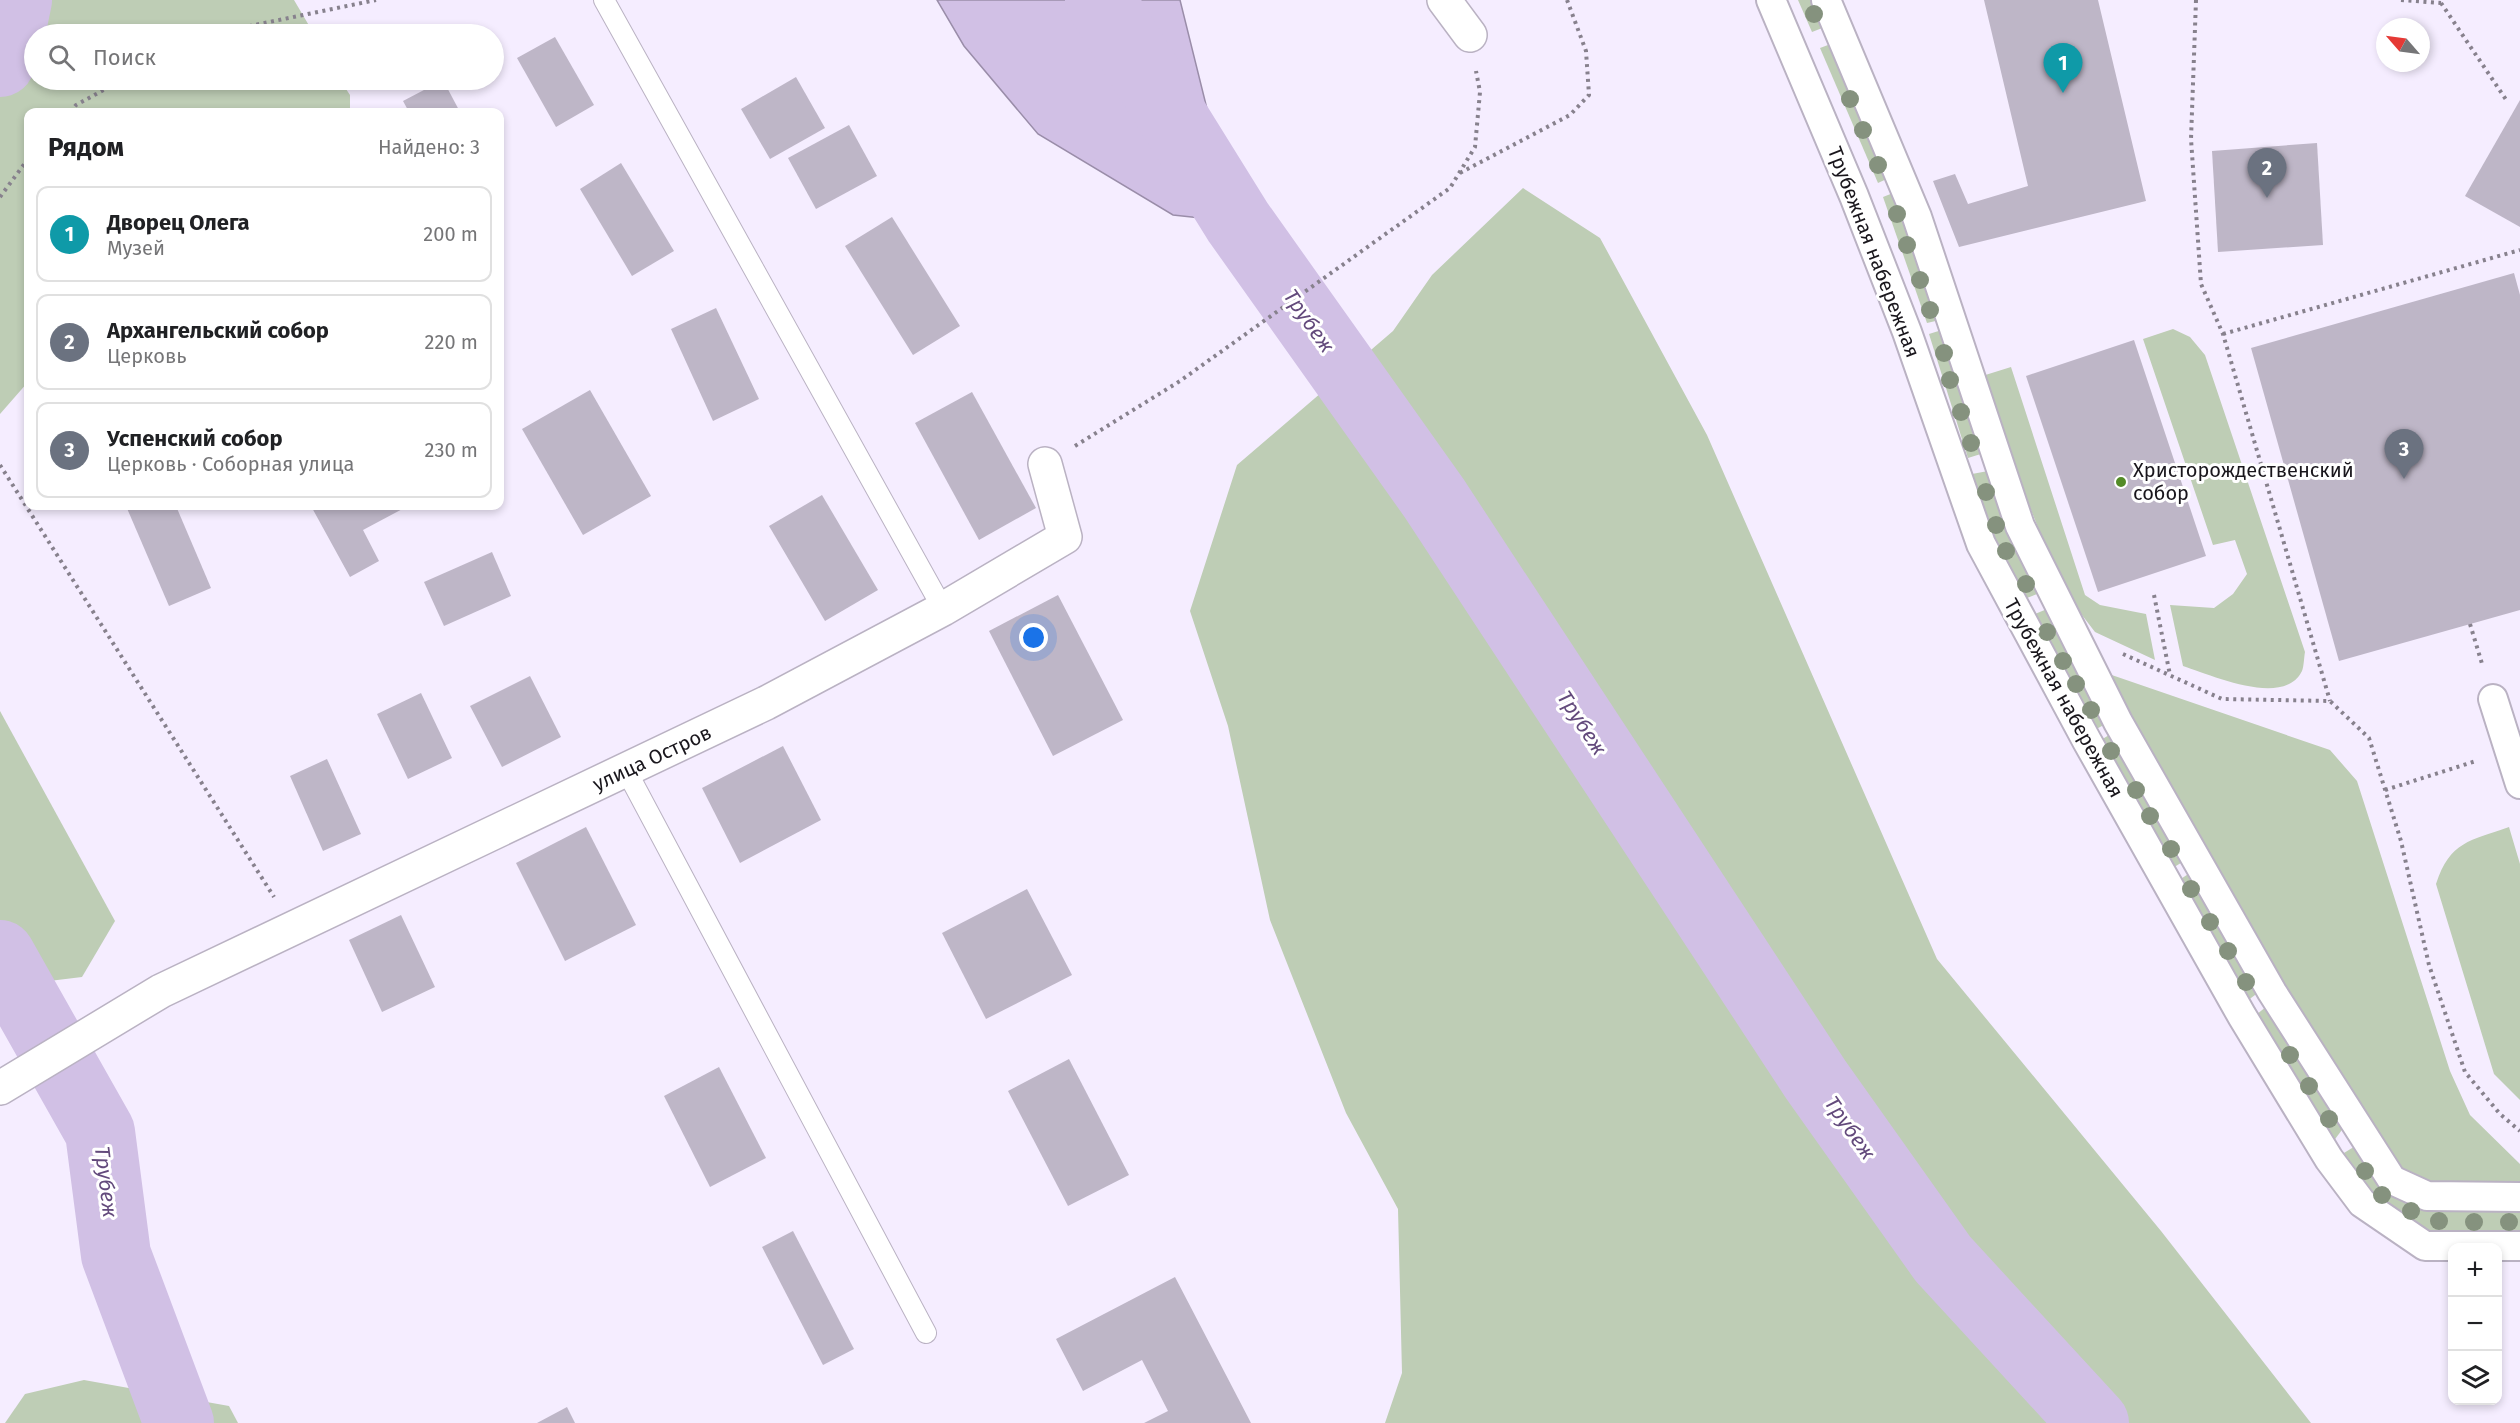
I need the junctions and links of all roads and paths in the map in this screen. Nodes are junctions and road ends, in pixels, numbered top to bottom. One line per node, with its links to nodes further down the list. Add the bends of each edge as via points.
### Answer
1 (376, 0): 10 (path)
2 (604, 0): 25 (lane)
3 (1444, 0): 11 (street)
4 (1567, 0): 16 (path, via 1586,51 1589,95 1570,115)
5 (1771, 0): 39 (street, Трубежная набережная, via 1907,332 1981,544 2086,741 2242,1016 2329,1159 2362,1203 2425,1246)
6 (1826, 0): 27 (street, Трубежная набережная, via 1917,217 2020,526)
7 (2196, 0): 19 (path, via 2191,140 2201,284)
8 (2401, 0): 9 (path)
9 (2442, 1): 13 (path)
10 (259, 24)
11 (1470, 35): 16 (path, via 1480,92 1475,147)
12 (104, 90): 14 (path)
13 (2508, 101)
14 (73, 108)
15 (24, 164): 17 (path)
16 (1460, 173): 20 (path, via 1450,188 1365,251 1180,381)
17 (0, 197)
18 (2520, 250): 19 (path)
19 (2223, 334): 30 (path)
20 (1046, 464): 25 (street, улица Остров, via 1065,537)
21 (0, 465): 22 (path)
22 (24, 503)
23 (29, 510): 35 (path)
24 (2154, 595): 28 (path)
25 (943, 609): 32 (street, улица Остров, via 766,704)
26 (2470, 624): 29 (path)
27 (2073, 632): 28 (path); 38 (street, Трубежная набережная, via 2118,722 2272,992 2392,1180 2427,1196)
28 (2170, 675): 30 (path, via 2222,699)
29 (2493, 699): 31 (street)
30 (2330, 702): 34 (path, via 2369,738)
31 (2510, 751): 33 (street); 34 (path)
32 (626, 770): 35 (street, улица Остров); 40 (lane)
33 (2520, 784)
34 (2385, 790): 37 (path, via 2401,841 2429,965 2465,1072 2500,1114)
35 (294, 928): 36 (street, улица Остров, via 161,991)
36 (0, 1088)
37 (2520, 1131)
38 (2520, 1197)
39 (2520, 1246)
40 (926, 1333)

